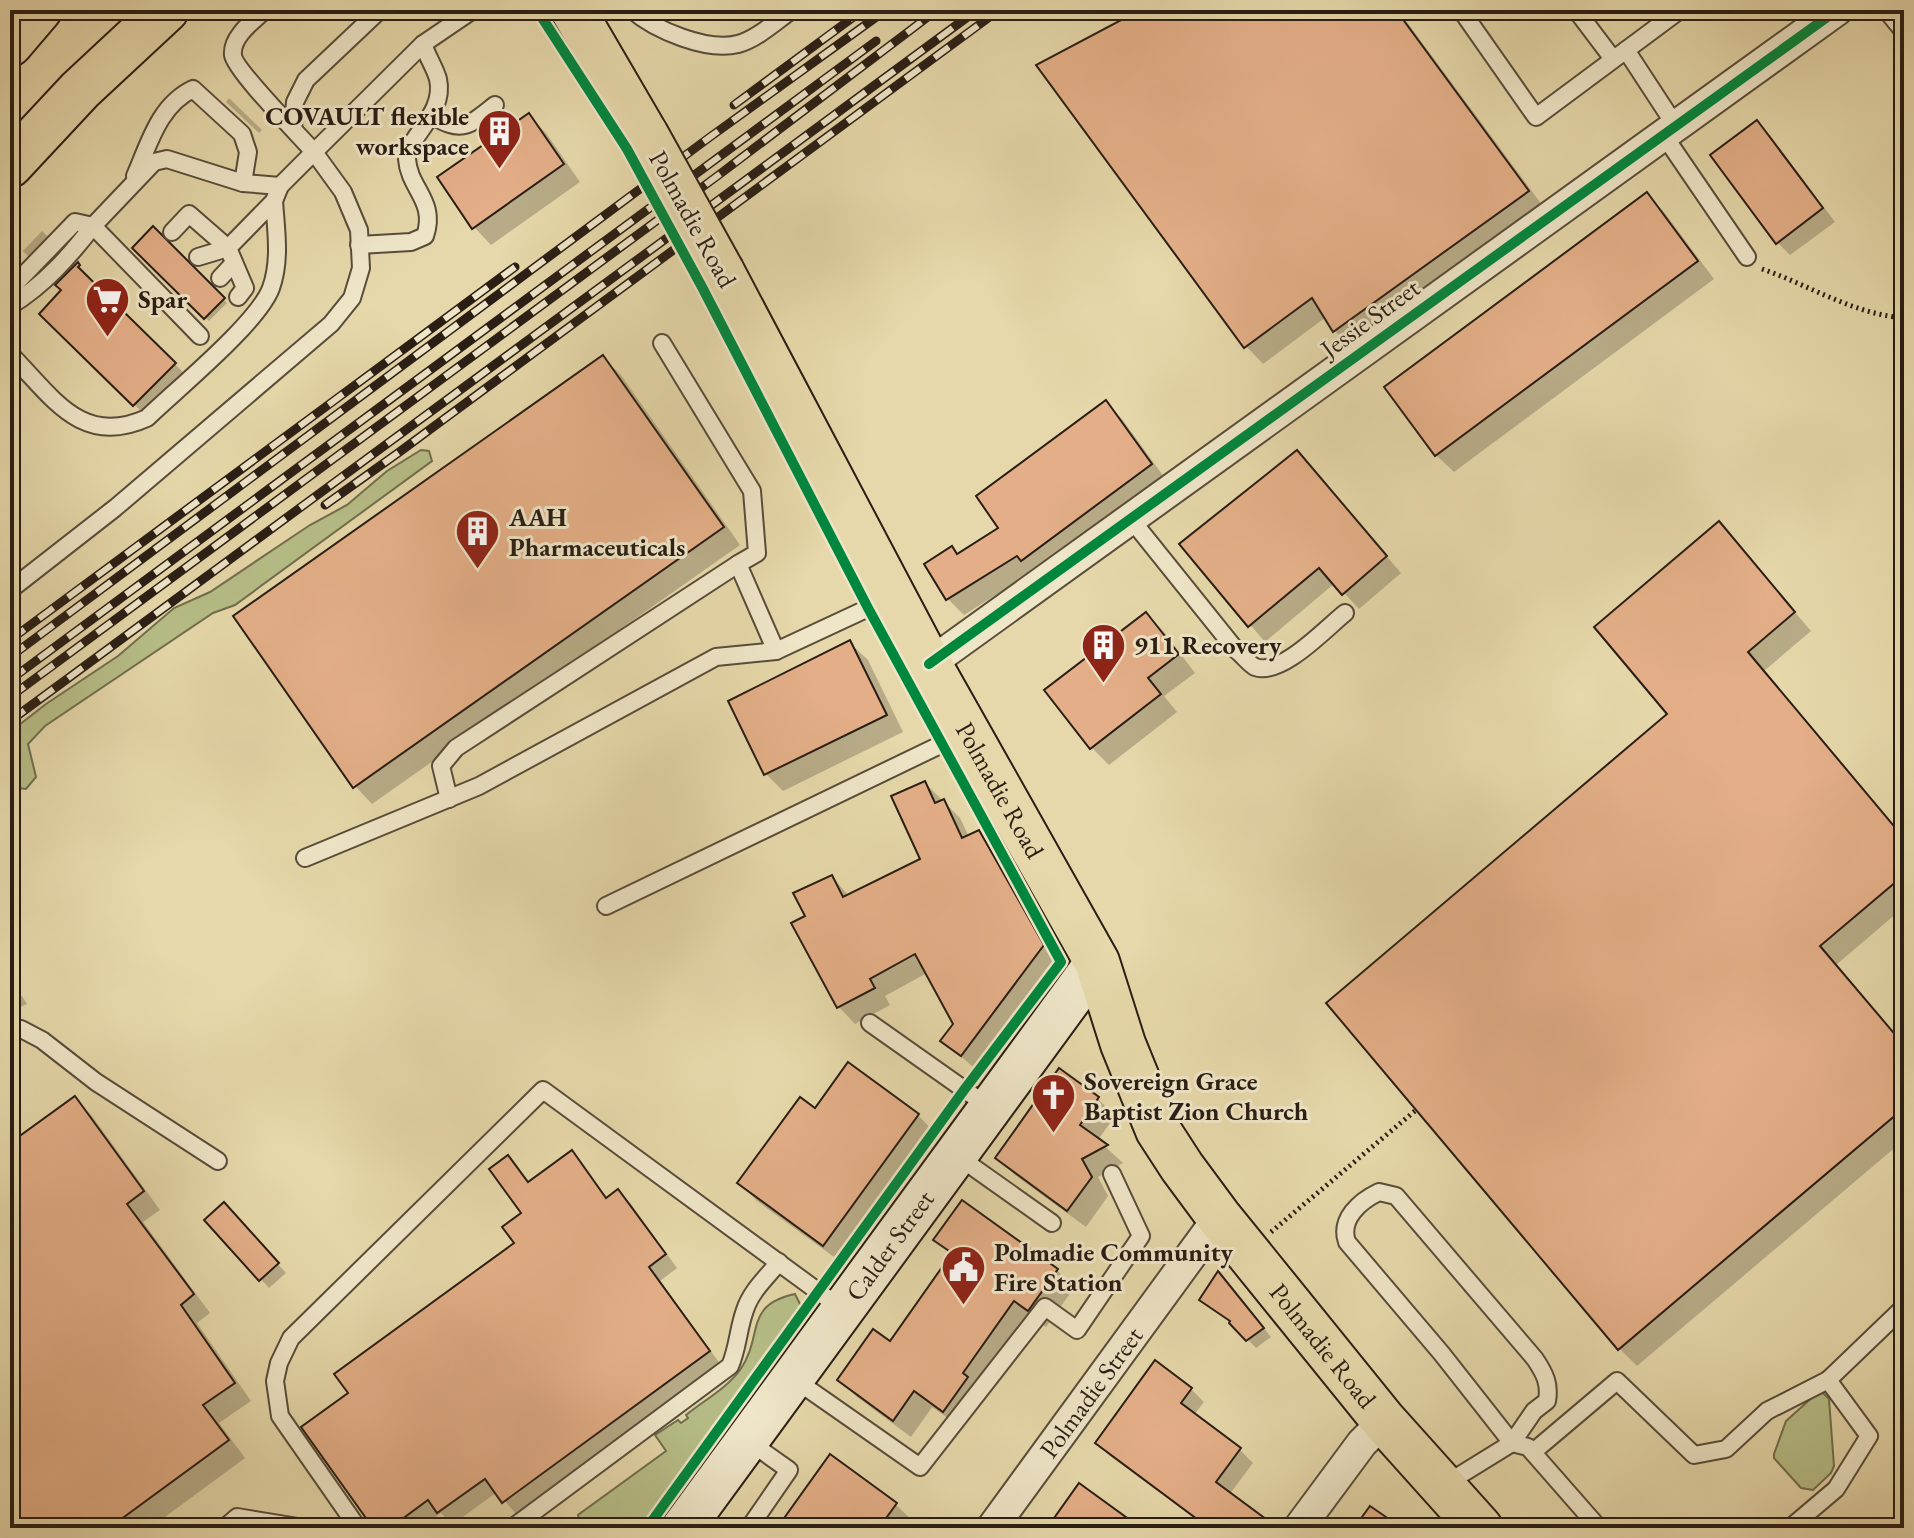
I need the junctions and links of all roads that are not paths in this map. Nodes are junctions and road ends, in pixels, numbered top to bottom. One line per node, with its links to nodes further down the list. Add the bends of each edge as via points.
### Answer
1 (39, 10): 15 (main road)
2 (166, 10): 23 (main road)
3 (265, 10): 20 (lane, via 236,39 233,55 242,74)
4 (380, 10): 20 (lane, via 306,80 295,102)
5 (473, 10): 16 (lane)
6 (573, 10): 43 (main road, Polmadie Road, bridge, via 722,272)
7 (632, 10): 8 (lane, via 677,37 723,46 745,42)
8 (792, 10)
9 (1461, 10): 17 (lane, via 1536,117)
10 (1576, 10): 17 (lane)
11 (1680, 10): 17 (lane)
12 (1837, 10): 21 (street, Jessie Street)
13 (1886, 10): 14 (lane)
14 (1904, 32)
15 (10, 44)
16 (423, 44): 19 (lane, via 438,78); 22 (lane)
17 (1619, 54): 21 (lane)
18 (495, 105): 19 (lane, via 468,126 450,126)
19 (431, 115): 29 (lane, via 407,151 407,163 429,210 425,236 411,242)
20 (293, 128): 22 (lane)
21 (1669, 130): 32 (lane); 40 (street, Jessie Street)
22 (314, 152): 26 (lane); 29 (lane, via 343,192 359,230)
23 (10, 165)
24 (243, 183): 25 (lane, via 167,159 154,162); 25 (lane, via 248,152 242,134 193,89 179,95 161,116); 26 (lane)
25 (131, 185): 27 (lane)
26 (277, 194): 30 (lane); 39 (lane, via 276,265 270,290 252,317 147,418 109,429 84,423)
27 (93, 226): 34 (lane, via 75,222 15,284); 36 (lane, via 33,292); 37 (lane, via 185,313)
28 (172, 232): 30 (lane, via 189,214)
29 (359, 245): 42 (lane, via 361,268 352,298 331,324)
30 (231, 256): 31 (lane); 33 (lane); 35 (lane, via 245,288)
31 (198, 257)
32 (1747, 257)
33 (220, 278)
34 (10, 296)
35 (238, 297)
36 (10, 306)
37 (200, 336)
38 (662, 343): 41 (lane, via 752,491 757,553)
39 (10, 354)
40 (1130, 518): 44 (lane, via 1255,667 1271,668 1288,660); 46 (street, Jessie Street)
41 (738, 564): 45 (lane); 48 (lane, via 456,748 441,766)
42 (10, 590)
43 (893, 597): 45 (lane); 46 (main road, Polmadie Road)
44 (1345, 613)
45 (776, 651): 48 (lane, via 716,657)
46 (929, 664): 47 (main road, Polmadie Road)
47 (967, 732): 50 (lane); 51 (main road, Polmadie Road)
48 (449, 799): 49 (lane)
49 (305, 858)
50 (606, 906)
51 (1097, 962): 54 (main road, Calder Street); 58 (main road, Polmadie Road, via 1158,1130)
52 (870, 1023): 54 (lane)
53 (10, 1029): 56 (lane, via 42,1040 96,1082)
54 (990, 1108): 55 (main road, Calder Street)
55 (955, 1155): 59 (lane); 62 (main road, Calder Street)
56 (218, 1161)
57 (1112, 1174): 63 (lane, via 1141,1236 1077,1330 1045,1307 920,1467)
58 (1219, 1217): 65 (main road, Polmadie Road); 76 (street, Polmadie Street)
59 (1052, 1223)
60 (779, 1262): 62 (lane); 72 (lane, via 543,1090 291,1338 279,1363 275,1381 280,1416); 73 (lane, via 745,1309 730,1366)
61 (1904, 1307): 64 (lane)
62 (842, 1309): 63 (main road, Calder Street)
63 (792, 1378): 66 (main road, Calder Street)
64 (1828, 1380): 68 (lane, via 1767,1411 1726,1449 1694,1455 1617,1381); 80 (lane, via 1869,1436 1836,1489)
65 (1384, 1421): 69 (main road, Polmadie Road); 77 (street)
66 (747, 1440): 74 (main road, Calder Street); 75 (lane, via 789,1470)
67 (1512, 1443): 67 (lane, via 1347,1242 1345,1224 1371,1196 1396,1196 1545,1374 1547,1401); 68 (lane); 69 (lane)
68 (1533, 1452): 79 (lane)
69 (1442, 1486): 78 (main road, Polmadie Road)
70 (228, 1528): 71 (lane, via 237,1517)
71 (304, 1528)
72 (358, 1528)
73 (512, 1528)
74 (683, 1528)
75 (749, 1528)
76 (992, 1528)
77 (1299, 1528)
78 (1480, 1528)
79 (1599, 1528)
80 (1790, 1528)

